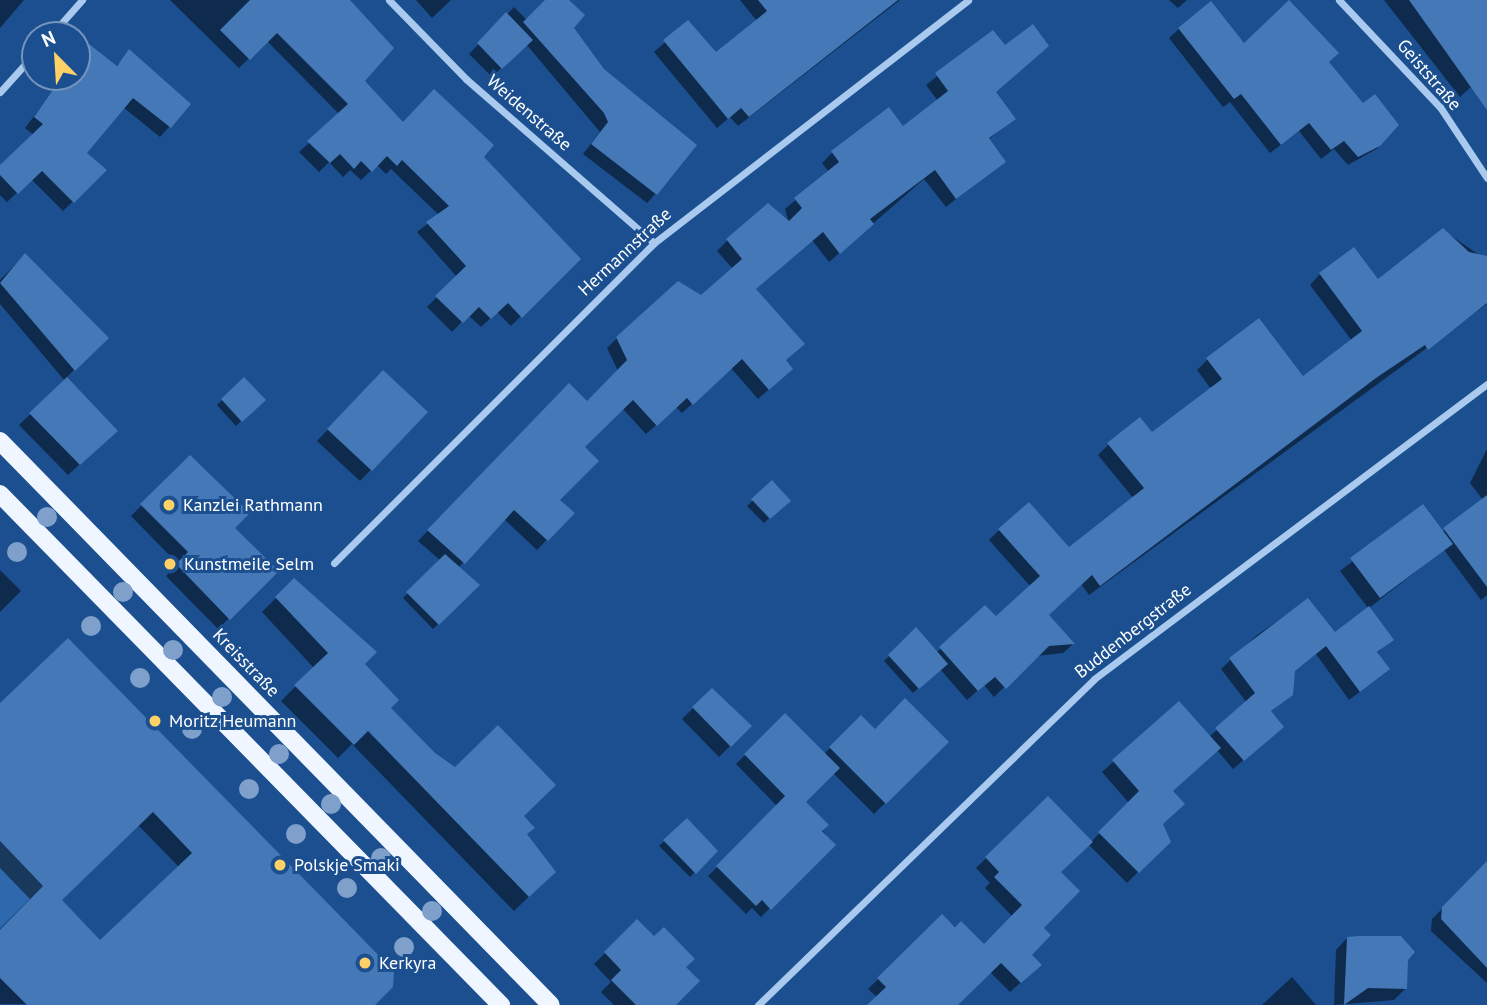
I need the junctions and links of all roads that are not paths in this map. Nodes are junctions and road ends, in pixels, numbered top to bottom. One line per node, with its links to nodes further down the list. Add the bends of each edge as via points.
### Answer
1 (82, 0): 5 (street)
2 (389, 0): 9 (street, Weidenstraße, via 466,79)
3 (968, 0): 9 (street, Hermannstraße)
4 (1339, 0): 8 (street, Geiststraße, via 1440,107)
5 (63, 21)
6 (21, 69): 7 (street)
7 (0, 92)
8 (1487, 178)
9 (654, 243): 13 (street, Hermannstraße)
10 (1487, 384): 16 (street, Buddenbergstraße, via 1094,679)
11 (0, 441): 15 (main road, Kreisstraße)
12 (0, 494): 14 (main road)
13 (334, 563)
14 (501, 1005)
15 (551, 1005)
16 (761, 1005)

